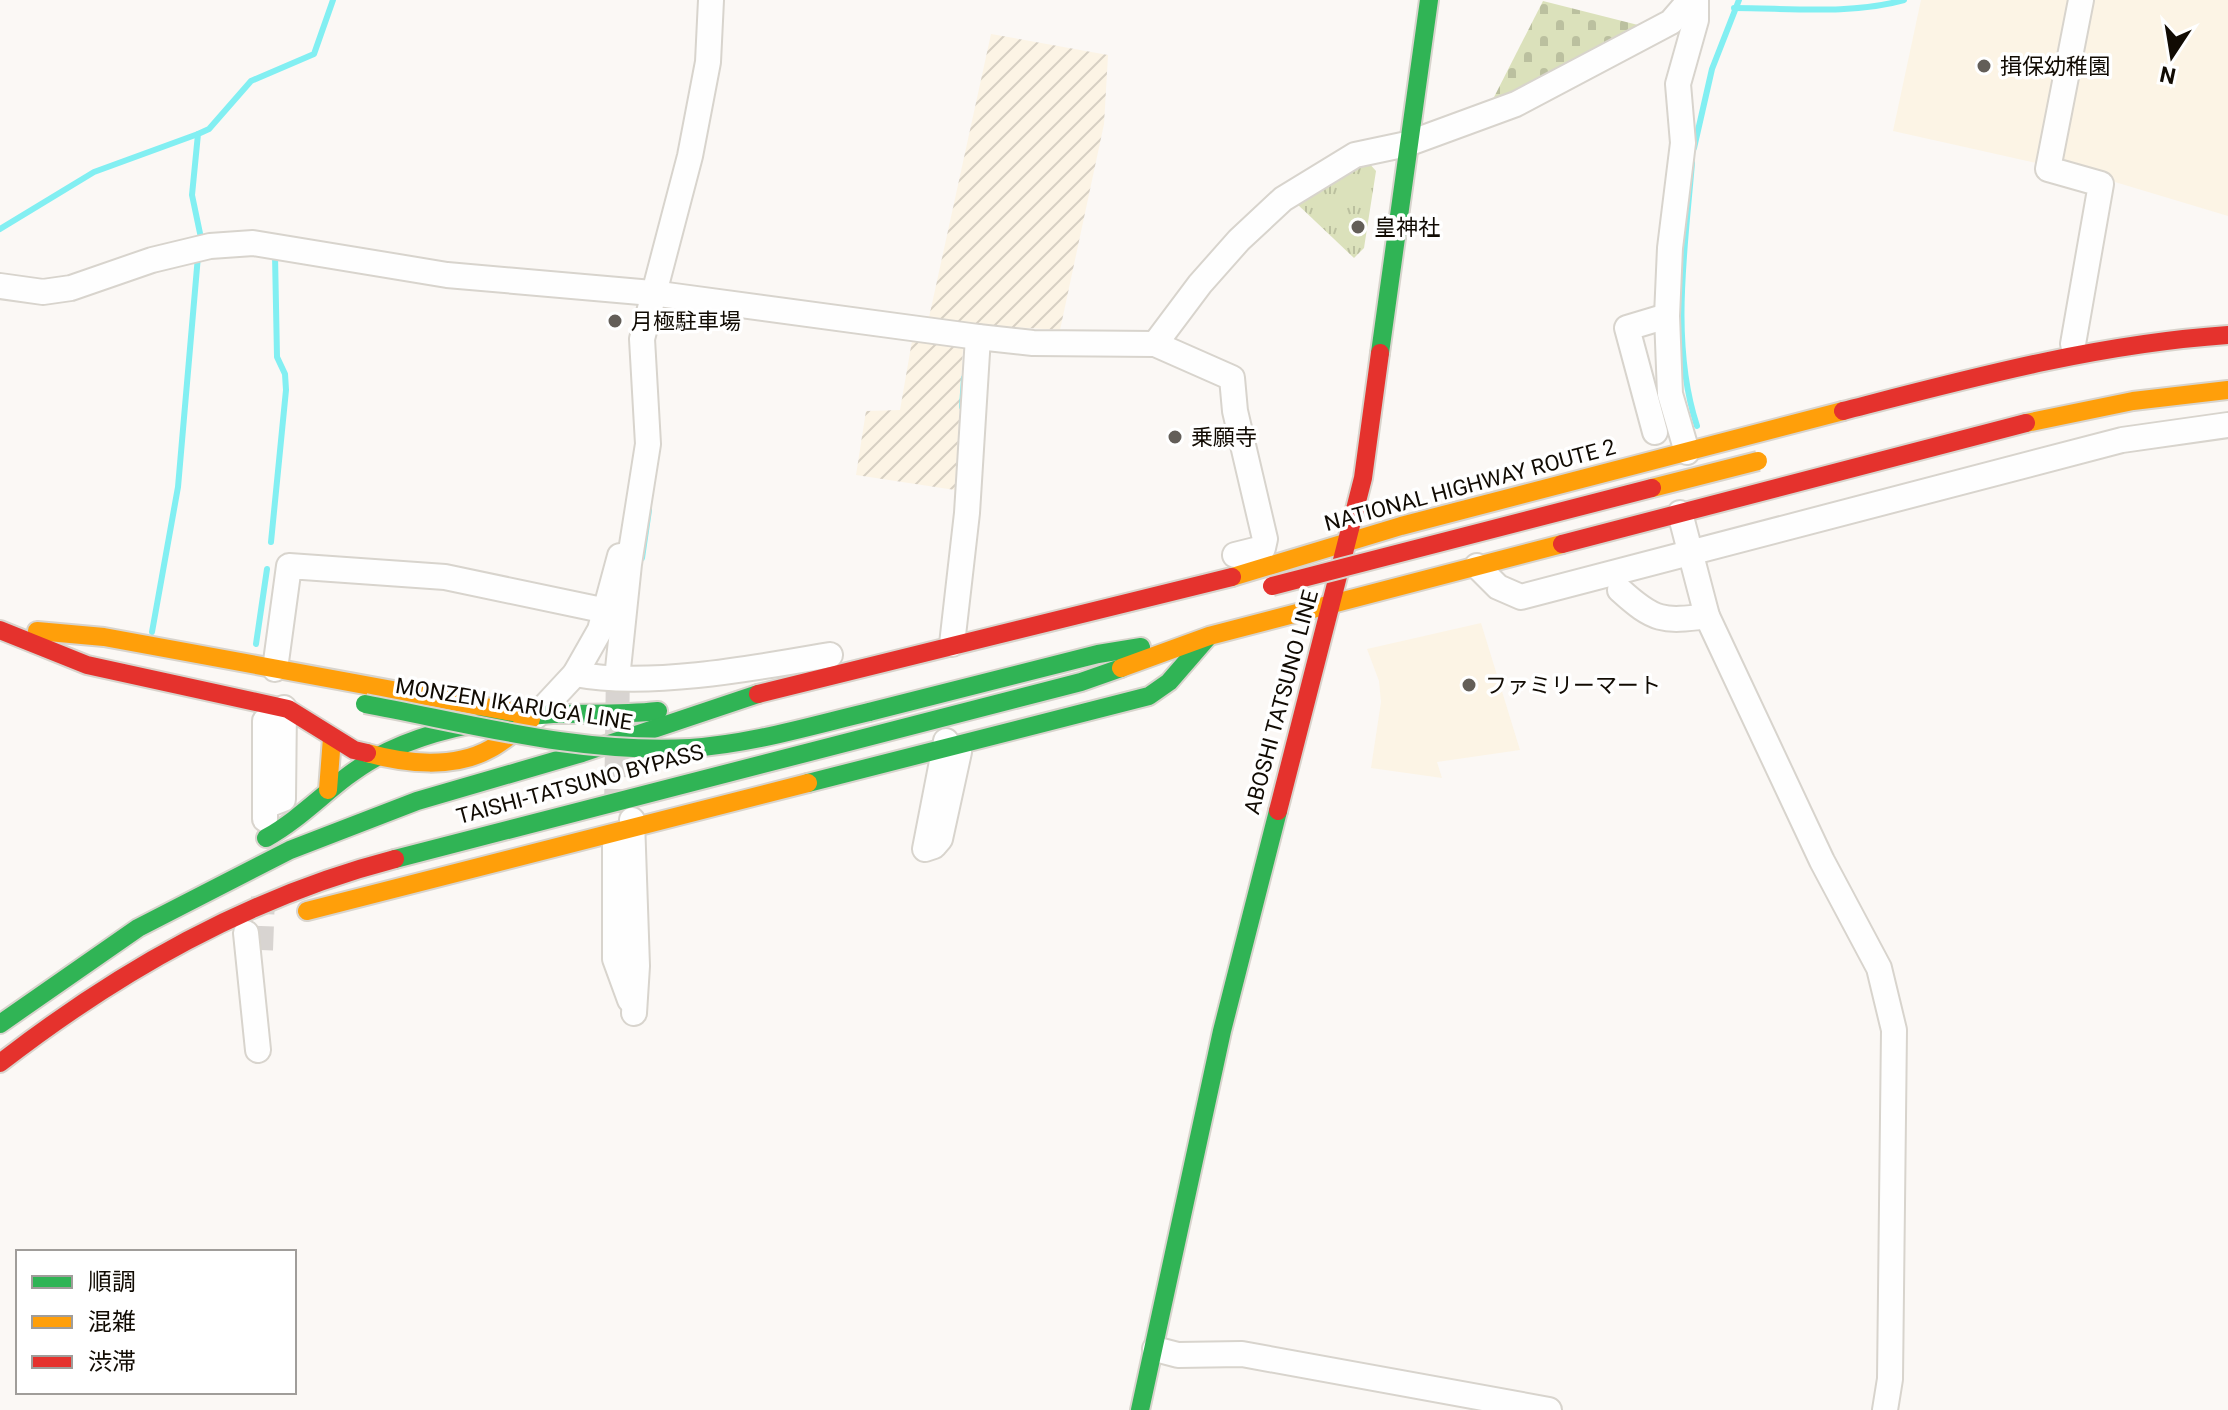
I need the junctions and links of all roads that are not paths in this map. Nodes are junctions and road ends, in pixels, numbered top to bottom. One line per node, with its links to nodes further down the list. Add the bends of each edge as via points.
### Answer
1 (711, 0): 7 (street, via 708,62 690,156)
2 (1429, 0): 5 (main road, ABOSHI TATSUNO LINE)
3 (1693, 0): 5 (street, via 1671,22 1599,63 1516,104); 8 (street, via 1696,20 1678,84 1683,143)
4 (2081, 0): 13 (street, via 2048,169 2101,184)
5 (1407, 144): 12 (street, via 1355,155 1283,199 1200,284); 22 (main road, ABOSHI TATSUNO LINE, via 1363,478)
6 (0, 286): 7 (street, via 43,292 71,288 210,246 253,243 461,277)
7 (652, 293): 11 (street); 21 (street, via 642,339 648,444)
8 (1667, 316): 16 (street, via 1627,328); 17 (street, via 1670,394)
9 (2228, 325): 13 (street)
10 (2228, 335): 17 (main road, via 2157,340 2018,366)
11 (978, 337): 12 (street); 31 (street)
12 (1155, 344): 25 (street, via 1232,378 1265,539 1263,548)
13 (2073, 344): 17 (street, via 1871,386)
14 (2228, 390): 20 (main road, via 2036,420)
15 (2228, 425): 23 (street, via 2122,440)
16 (1655, 432)
17 (1685, 444): 19 (street, via 1496,486)
18 (1765, 459): 39 (main road, bridge)
19 (1470, 508): 22 (main road, NATIONAL HIGHWAY ROUTE 2)
20 (1680, 513): 23 (street); 24 (main road)
21 (634, 529): 28 (street, via 615,565); 37 (street)
22 (1347, 544): 25 (main road, NATIONAL HIGHWAY ROUTE 2); 27 (main road, ABOSHI TATSUNO LINE)
23 (1690, 553): 24 (street, via 1521,597 1498,587); 29 (street)
24 (1477, 566): 27 (main road)
25 (1142, 588): 31 (street)
26 (1620, 590): 29 (street, via 1644,612 1667,621)
27 (1333, 603): 34 (main road); 61 (main road, ABOSHI TATSUNO LINE, via 1222,1031)
28 (602, 610): 36 (street, via 445,577 289,566); 38 (street, via 600,630)
29 (1707, 616): 64 (street, via 1822,861 1879,968 1891,1018 1890,1379)
30 (0, 624): 33 (main road, MONZEN IKARUGA LINE)
31 (957, 628): 35 (street)
32 (0, 630): 42 (main road, via 87,665)
33 (37, 631): 34 (main road, MONZEN IKARUGA LINE, bridge, via 197,673 580,743 655,749 724,744 1098,654); 36 (main road)
34 (1209, 636): 45 (main road, TAISHI-TATSUNO BYPASS, via 1081,682); 47 (main road, via 1169,682 1149,696)
35 (865, 657): 38 (street, via 741,671 602,679); 40 (main road)
36 (268, 660): 44 (main road)
37 (618, 669)
38 (575, 674): 43 (street); 44 (street)
39 (860, 689)
40 (728, 702): 43 (main road); 48 (main road, TAISHI-TATSUNO BYPASS)
41 (768, 712): 48 (main road)
42 (275, 714): 46 (main road); 52 (street, via 283,799)
43 (600, 714): 44 (main road)
44 (536, 716): 49 (main road, via 413,743); 49 (main road, via 489,750 443,763)
45 (940, 718): 47 (street); 51 (main road, TAISHI-TATSUNO BYPASS)
46 (332, 738): 49 (main road); 50 (main road)
47 (953, 750): 53 (main road)
48 (583, 752): 59 (main road, TAISHI-TATSUNO BYPASS, via 409,804 314,839 169,913 47,986)
49 (376, 757): 50 (main road)
50 (328, 790): 56 (main road, via 300,819)
51 (631, 795): 53 (street); 54 (main road, TAISHI-TATSUNO BYPASS)
52 (265, 813)
53 (632, 829): 55 (street, via 634,1013 615,959); 57 (main road)
54 (435, 847): 58 (main road); 60 (main road, TAISHI-TATSUNO BYPASS, via 301,886 239,912 69,1008)
55 (615, 847)
56 (243, 849)
57 (294, 914)
58 (247, 941)
59 (0, 1024)
60 (0, 1063)
61 (1155, 1349): 62 (main road, ABOSHI TATSUNO LINE); 63 (street, via 1178,1355 1242,1354)
62 (1140, 1410)
63 (1549, 1410)
64 (1885, 1410)

